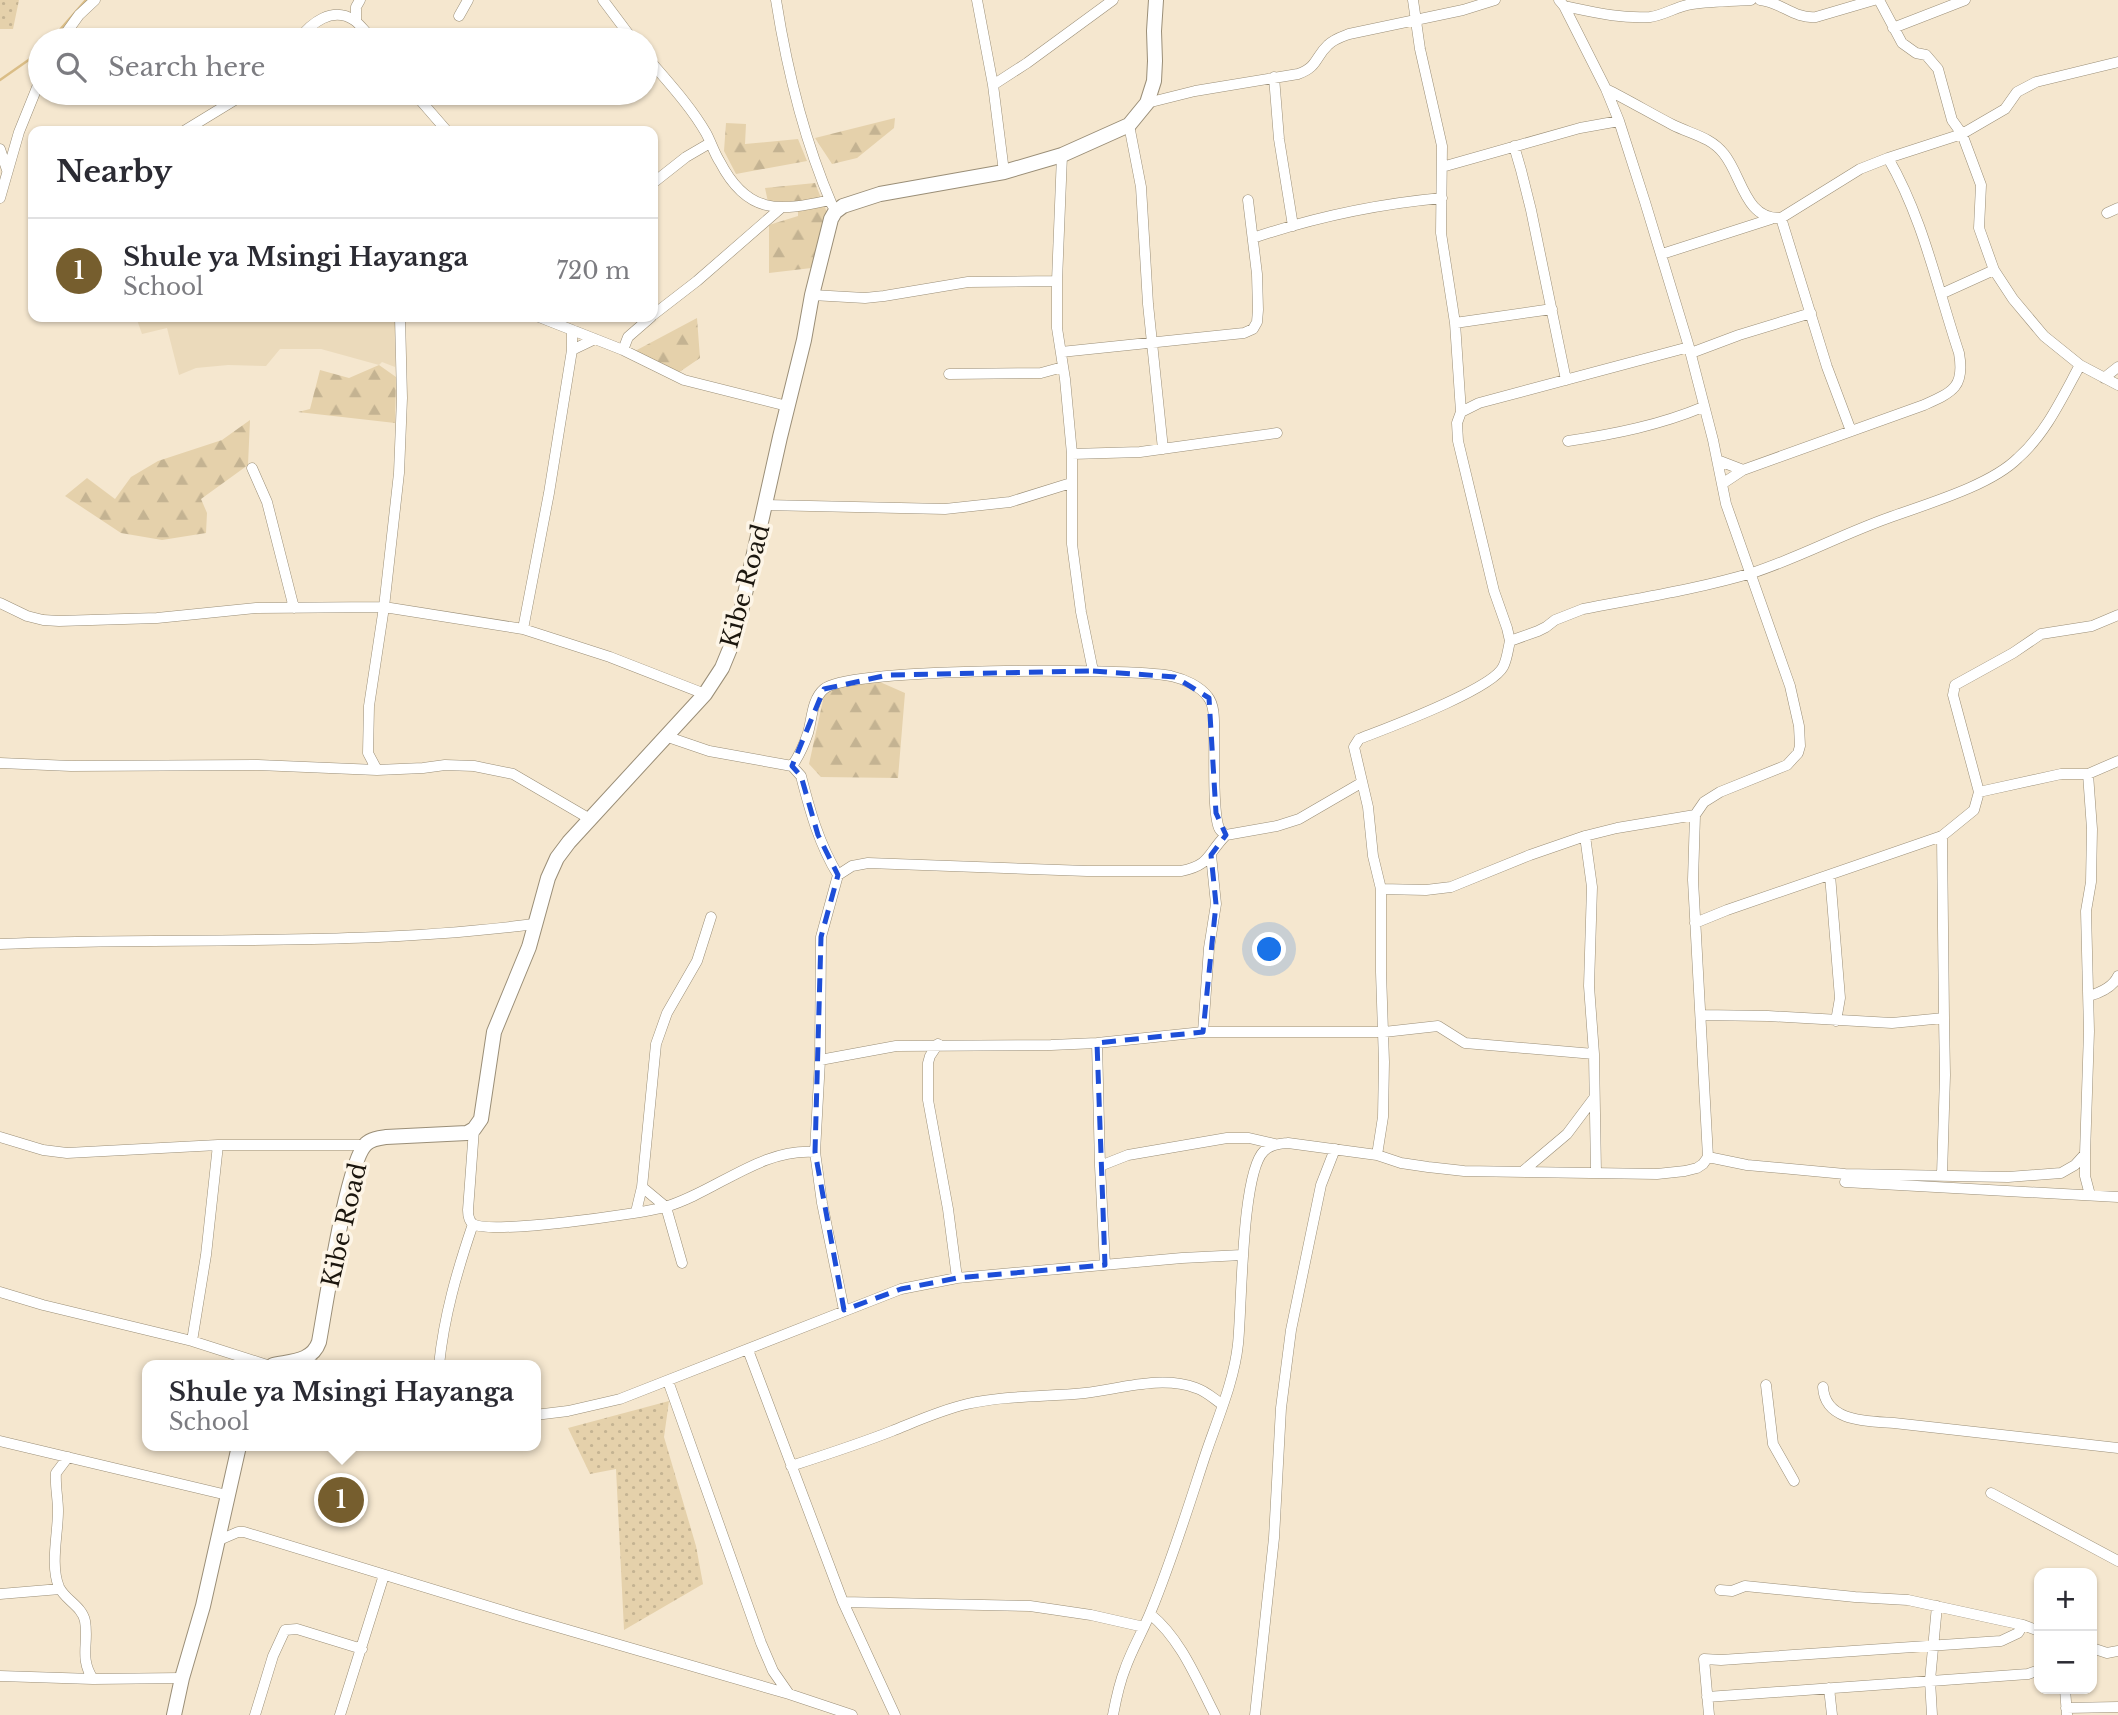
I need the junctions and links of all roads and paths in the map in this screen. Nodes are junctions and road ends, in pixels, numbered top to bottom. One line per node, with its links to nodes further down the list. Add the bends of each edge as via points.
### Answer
1 (95, 0): 21 (street)
2 (360, 0): 20 (street)
3 (468, 0): 18 (street)
4 (603, 0): 24 (street)
5 (776, 0): 52 (street, via 790,73)
6 (977, 0): 29 (street)
7 (1113, 0): 29 (street)
8 (1156, 0): 31 (street, via 1156,61)
9 (1413, 0): 19 (street)
10 (1495, 0): 19 (street)
11 (1661, 0): 17 (street)
12 (1751, 0): 17 (street, via 1692,4)
13 (1760, 0): 14 (street, via 1807,18)
14 (1876, 0): 25 (street)
15 (1965, 0): 25 (street)
16 (1562, 3): 17 (street, via 1614,16); 30 (street)
17 (1662, 13)
18 (459, 16)
19 (1416, 20): 28 (street, via 1335,39 1307,71); 45 (street, via 1442,146)
20 (356, 21): 22 (street, via 328,16); 23 (street)
21 (70, 28)
22 (309, 28)
23 (362, 28)
24 (624, 28)
25 (1893, 29): 39 (street, via 1902,43 1926,55 1938,69 1952,120)
26 (2118, 62): 39 (street, via 2036,82 2017,92 2006,109)
27 (658, 71): 40 (street)
28 (1274, 77): 31 (street); 57 (street)
29 (993, 85): 47 (street)
30 (1606, 89): 35 (street); 56 (street, via 1716,146 1757,211)
31 (1147, 103): 36 (street)
32 (30, 105): 46 (street)
33 (225, 105): 37 (street)
34 (424, 105): 38 (street)
35 (1619, 121): 41 (street); 59 (street)
36 (1129, 125): 43 (street); 73 (street, via 1141,187)
37 (192, 126)
38 (443, 126)
39 (1962, 134): 44 (street); 60 (street, via 1982,185 1979,228)
40 (710, 143): 48 (street); 53 (street, via 738,191 764,206)
41 (1514, 146): 45 (street); 64 (street)
42 (0, 149): 46 (street)
43 (1062, 155): 47 (street); 61 (street)
44 (1888, 158): 56 (street, via 1860,169); 62 (street, via 1911,202)
45 (1442, 167): 50 (street)
46 (7, 170): 49 (street)
47 (1004, 172): 52 (street)
48 (658, 179)
49 (0, 198)
50 (1442, 198): 57 (street, via 1377,206); 70 (street, via 1443,251)
51 (1248, 200): 58 (street)
52 (832, 206): 53 (street); 63 (street, Kibe Road)
53 (782, 207): 65 (street)
54 (2118, 208): 55 (street)
55 (2107, 213)
56 (1776, 218): 59 (street); 66 (street)
57 (1293, 226): 58 (street)
58 (1253, 238): 73 (street, via 1258,310 1253,329)
59 (1661, 254): 76 (street)
60 (1994, 270): 62 (street); 78 (street, via 2029,320)
61 (1056, 281): 63 (street, via 968,282 864,298); 77 (street)
62 (1941, 294): 90 (street, via 1959,353 1961,381 1933,401)
63 (812, 295): 87 (street, Kibe Road)
64 (1552, 309): 70 (street); 85 (street)
65 (658, 311)
66 (1811, 313): 76 (street); 90 (street)
67 (400, 322): 103 (street, via 399,473)
68 (552, 322): 71 (street)
69 (645, 322): 75 (street, via 628,337)
70 (1455, 323): 89 (street)
71 (572, 330): 72 (street); 74 (street)
72 (595, 339): 74 (street); 75 (street)
73 (1153, 341): 77 (street); 93 (street)
74 (572, 350): 106 (street)
75 (623, 350): 87 (street, via 684,380)
76 (1690, 350): 85 (street); 88 (street)
77 (1061, 352): 79 (street)
78 (2080, 365): 83 (street); 101 (street, via 2041,433 2016,461 1952,494)
79 (1063, 366): 81 (street); 84 (street)
80 (2118, 367): 83 (street)
81 (1041, 373): 82 (street); 84 (street)
82 (949, 374)
83 (2104, 378): 86 (street)
84 (1065, 379): 94 (street)
85 (1566, 380): 89 (street, via 1479,402)
86 (2118, 386)
87 (787, 406): 100 (street, Kibe Road)
88 (1703, 407): 92 (street, via 1657,424); 95 (street)
89 (1461, 412): 107 (street, via 1458,441)
90 (1850, 430): 97 (street)
91 (1277, 433): 93 (street)
92 (1568, 441)
93 (1163, 449): 94 (street)
94 (1072, 454): 98 (street)
95 (1717, 460): 97 (street); 99 (street)
96 (252, 468): 104 (street, via 267,502)
97 (1743, 470): 99 (street)
98 (1071, 483): 100 (street, via 1010,502 946,509); 108 (street, via 1075,574)
99 (1722, 484): 101 (street)
100 (765, 505): 109 (street, Kibe Road, via 736,634)
101 (1751, 573): 107 (street, via 1583,609); 120 (street, via 1790,686 1800,746 1787,765 1720,792)
102 (0, 603): 104 (street, via 27,616 60,621)
103 (384, 607): 104 (street); 106 (street); 111 (street, via 369,706)
104 (294, 608)
105 (2116, 613): 119 (street, via 2092,626 2041,634 1955,685)
106 (523, 629): 109 (street)
107 (1510, 641): 118 (street, via 1503,668 1483,685 1359,739 1354,747)
108 (1093, 671): 114 (street, via 888,675 835,683 816,699 805,742); 122 (street, via 1175,677 1209,698 1214,716 1216,813 1219,829)
109 (705, 694): 110 (street, Kibe Road)
110 (668, 737): 114 (street, via 709,751); 121 (street, Kibe Road)
111 (368, 753): 115 (street); 116 (street)
112 (2118, 762): 117 (street)
113 (0, 763): 115 (street)
114 (792, 766): 126 (street, via 801,776 818,835)
115 (355, 769): 116 (street)
116 (377, 770): 121 (street, via 453,765 495,769 531,783)
117 (2088, 774): 119 (street, via 2061,774); 134 (street, via 2092,830 2086,911)
118 (1361, 783): 122 (street, via 1299,819); 128 (street)
119 (1979, 792): 124 (street, via 1974,810)
120 (1695, 815): 123 (street); 130 (street)
121 (590, 819): 131 (street, Kibe Road, via 557,858)
122 (1226, 835): 125 (street)
123 (1585, 836): 128 (street, via 1451,887); 142 (street, via 1592,887 1589,986)
124 (1942, 836): 127 (street); 136 (street)
125 (1211, 855): 126 (street, via 1195,868 1181,871 868,863); 138 (street, via 1216,904)
126 (838, 875): 143 (street, via 821,937)
127 (1830, 875): 130 (street); 137 (street, via 1840,998)
128 (1381, 889): 139 (street)
129 (711, 917): 163 (street, via 697,961 659,1035)
130 (1695, 923): 135 (street)
131 (534, 924): 132 (street, via 433,935); 145 (street, Kibe Road, via 494,1032 481,1119)
132 (0, 944)
133 (2118, 976): 134 (street)
134 (2088, 996): 154 (street)
135 (1701, 1016): 137 (street); 156 (street)
136 (1944, 1018): 137 (street, via 1892,1023); 160 (street)
137 (1836, 1021)
138 (1203, 1032): 139 (street); 140 (street)
139 (1384, 1032): 142 (street, via 1438,1026 1465,1044); 155 (street, via 1383,1117)
140 (1097, 1043): 141 (street); 157 (street)
141 (938, 1044): 143 (street, via 880,1048); 173 (street, via 928,1063 928,1100)
142 (1594, 1054): 144 (street)
143 (820, 1060): 146 (street)
144 (1594, 1098): 158 (street, via 1567,1134); 159 (street)
145 (474, 1129): 150 (street, Kibe Road, via 459,1135 386,1137); 169 (street, via 468,1210)
146 (816, 1135): 152 (street); 153 (street)
147 (0, 1137): 149 (street, via 67,1153)
148 (1275, 1144): 151 (street); 157 (street, via 1227,1138 1128,1155); 170 (street, via 1263,1152 1256,1166)
149 (218, 1145): 150 (street); 176 (street)
150 (365, 1145): 179 (street, Kibe Road, via 353,1171 319,1342 309,1356)
151 (1335, 1149): 155 (street); 227 (street, via 1321,1185 1290,1340)
152 (794, 1152): 153 (street); 167 (street)
153 (815, 1152): 175 (street)
154 (2085, 1154): 161 (street, via 2061,1173); 165 (street)
155 (1377, 1156): 158 (street, via 1464,1171)
156 (1708, 1157): 159 (street, via 1685,1171); 160 (street, via 1791,1170)
157 (1100, 1166): 172 (street)
158 (1522, 1172): 159 (street)
159 (1596, 1173)
160 (1942, 1175): 161 (street)
161 (2008, 1177): 164 (street)
162 (1845, 1182): 164 (street)
163 (642, 1187): 167 (street); 168 (street)
164 (2043, 1192): 165 (street)
165 (2090, 1195): 166 (street)
166 (2118, 1197)
167 (666, 1207): 168 (street); 171 (street)
168 (636, 1212): 169 (street, via 512,1228)
169 (472, 1224): 180 (street, via 450,1295)
170 (1242, 1255): 172 (street); 184 (street, via 1238,1346)
171 (682, 1263)
172 (1105, 1265): 173 (street)
173 (957, 1278): 175 (street, via 901,1289)
174 (0, 1292): 176 (street)
175 (844, 1310): 177 (street)
176 (192, 1341): 178 (street)
177 (748, 1350): 181 (street); 190 (street)
178 (251, 1360)
179 (297, 1360)
180 (440, 1360)
181 (668, 1381): 185 (street, via 620,1399); 214 (street, via 761,1643)
182 (1766, 1385): 191 (street, via 1773,1444)
183 (1823, 1387): 187 (street, via 1831,1408 1858,1421)
184 (1223, 1405): 190 (street, via 1185,1384 992,1399 937,1413); 202 (street)
185 (541, 1414)
186 (0, 1441): 189 (street)
187 (2118, 1448)
188 (238, 1451): 193 (street)
189 (68, 1457): 193 (street); 197 (street, via 55,1480)
190 (791, 1466): 200 (street)
191 (1794, 1481)
192 (1991, 1493): 195 (street)
193 (227, 1495): 194 (street)
194 (217, 1541): 196 (street, via 242,1532); 210 (street)
195 (2118, 1561)
196 (384, 1574): 207 (street); 214 (street)
197 (60, 1589): 199 (street); 211 (street, via 84,1618 85,1658)
198 (1720, 1590): 201 (street, via 1745,1586)
199 (0, 1594)
200 (843, 1602): 204 (street, via 1030,1606); 224 (street)
201 (1937, 1606): 203 (street); 206 (street)
202 (1150, 1614): 204 (street); 226 (street, via 1177,1644)
203 (2023, 1625): 205 (street); 206 (street, via 2018,1633 2001,1641)
204 (1144, 1627): 225 (street, via 1125,1667)
205 (2034, 1629)
206 (1934, 1646): 212 (street); 216 (street, via 1704,1659)
207 (362, 1649): 221 (street, via 298,1629 285,1630); 222 (street)
208 (2034, 1672): 212 (street)
209 (0, 1676): 211 (street)
210 (182, 1678): 211 (street); 220 (street)
211 (93, 1679)
212 (1930, 1680): 213 (street); 230 (street)
213 (1829, 1688): 216 (street); 229 (street)
214 (789, 1694): 218 (street)
215 (2065, 1694): 219 (street)
216 (1707, 1697): 228 (street)
217 (2118, 1707): 219 (street)
218 (822, 1711): 223 (street)
219 (2067, 1712)
220 (174, 1715)
221 (255, 1715)
222 (341, 1715)
223 (852, 1715)
224 (895, 1715)
225 (1113, 1715)
226 (1215, 1715)
227 (1255, 1715)
228 (1709, 1715)
229 (1832, 1715)
230 (1932, 1715)

